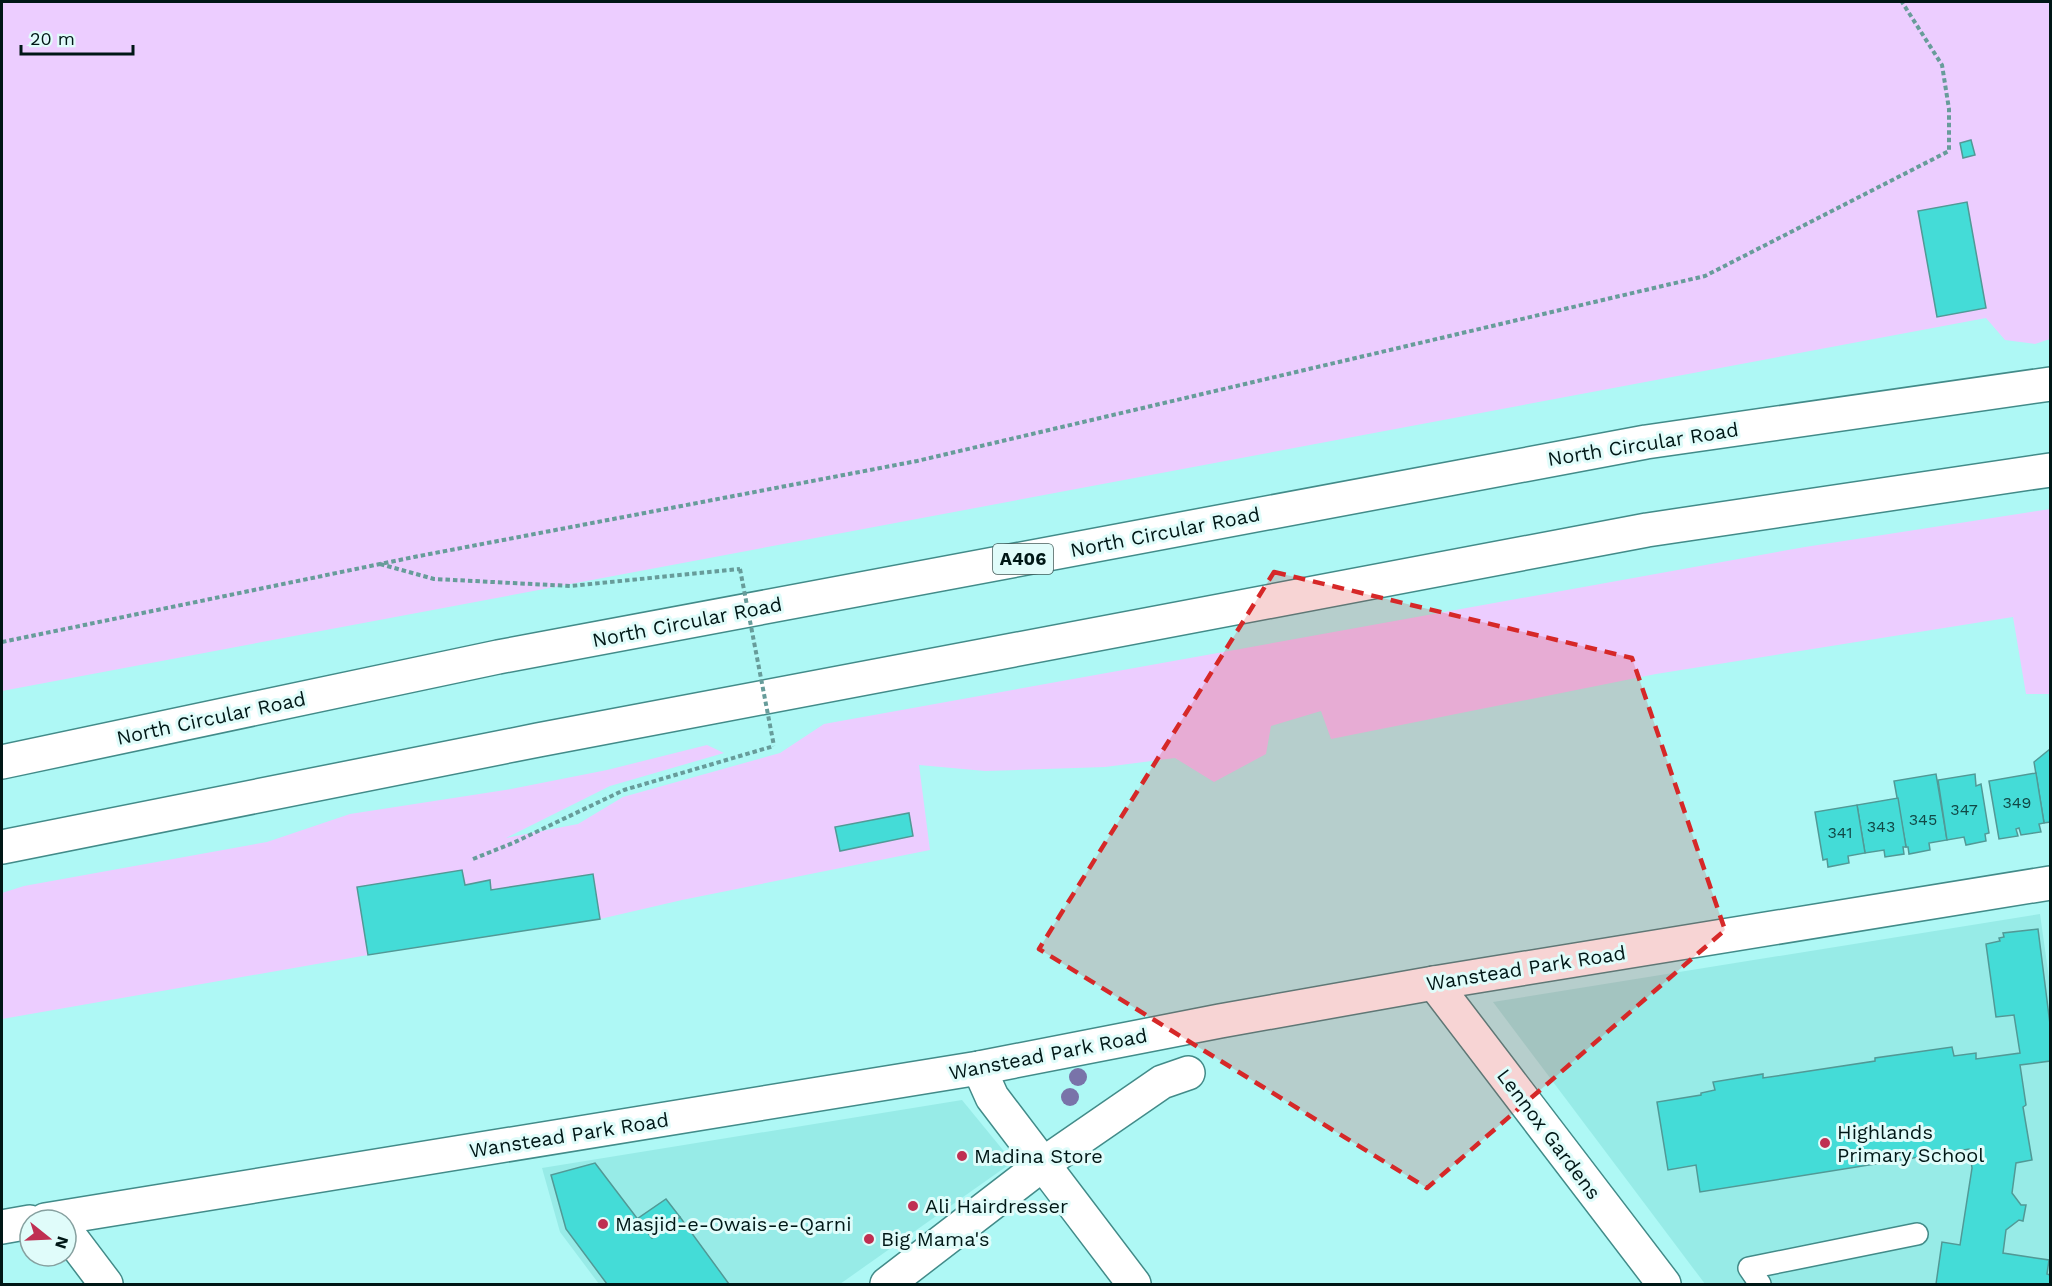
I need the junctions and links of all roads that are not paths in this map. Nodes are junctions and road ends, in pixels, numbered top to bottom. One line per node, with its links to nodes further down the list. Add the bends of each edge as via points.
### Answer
1 (2050, 384): 3 (main road, North Circular Road / A406, via 1646,442 498,657)
2 (2050, 470): 4 (main road, via 1647,530 550,738)
3 (2, 762)
4 (2, 847)
5 (2050, 883): 6 (main road, Wanstead Park Road)
6 (1434, 983): 7 (main road, Wanstead Park Road); 18 (main road, Lennox Gardens)
7 (979, 1068): 9 (main road, via 992,1097); 10 (main road, Wanstead Park Road)
8 (1188, 1073): 9 (main road, via 1162,1082)
9 (1043, 1164): 16 (main road); 17 (main road)
10 (78, 1218)
11 (18, 1225): 12 (main road, Wanstead Park Road)
12 (2, 1227)
13 (1917, 1234): 19 (lane, via 1749,1268)
14 (78, 1252): 15 (main road)
15 (106, 1284)
16 (888, 1284)
17 (1134, 1284)
18 (1664, 1284)
19 (1760, 1284)

